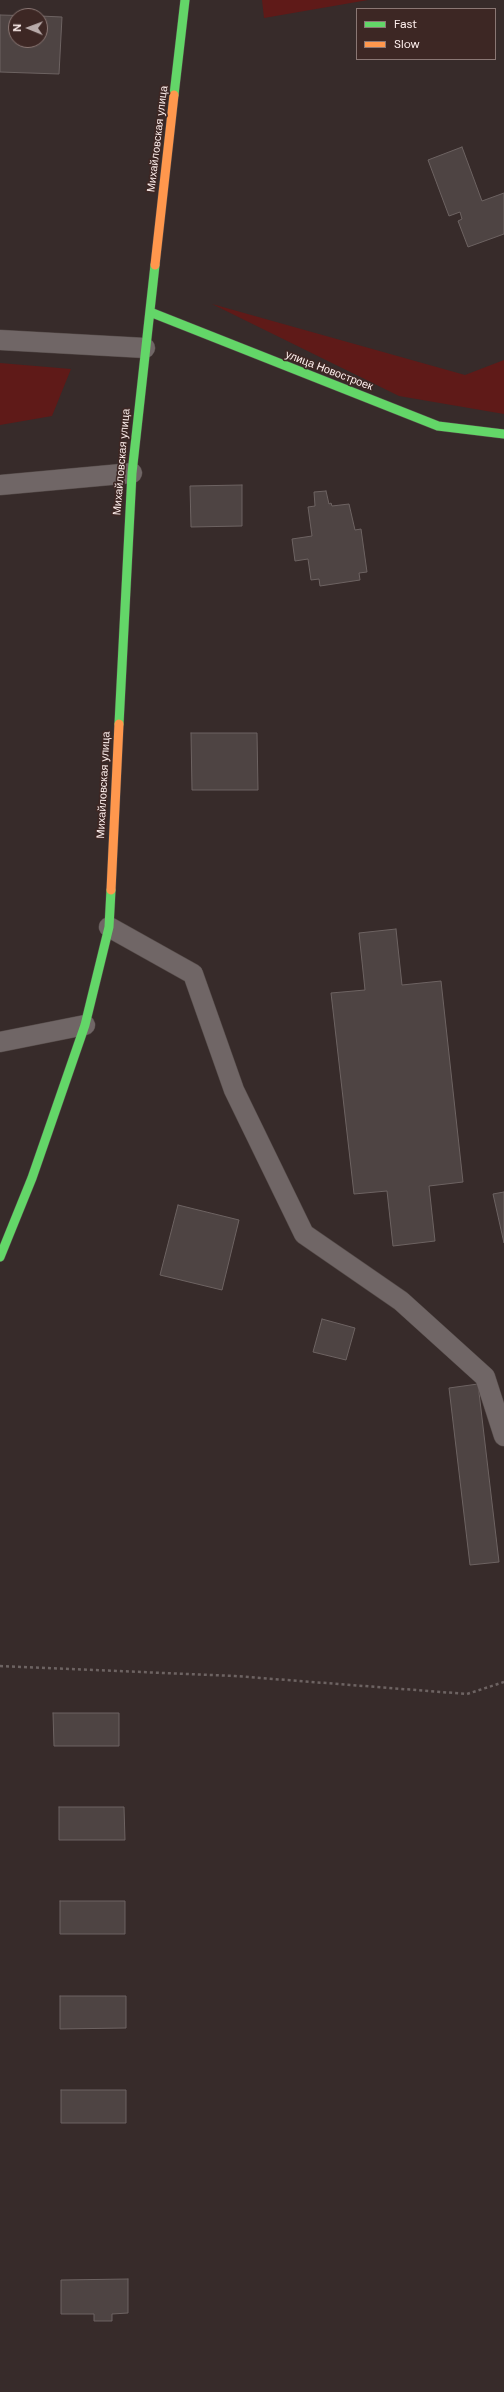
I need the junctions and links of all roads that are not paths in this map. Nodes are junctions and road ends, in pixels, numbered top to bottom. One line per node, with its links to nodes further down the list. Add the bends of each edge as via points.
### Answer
1 (185, 0): 2 (street, Михайловская улица)
2 (150, 312): 4 (street, Михайловская улица); 5 (street, улица Новостроек, via 438,426)
3 (0, 340): 4 (lane)
4 (145, 348): 6 (street, Михайловская улица)
5 (504, 434)
6 (132, 473): 7 (lane); 8 (street, Михайловская улица)
7 (0, 485)
8 (109, 927): 9 (street, Михайловская улица); 12 (lane, via 193,974 234,1090 304,1234 401,1301 485,1377)
9 (85, 1025): 10 (lane); 11 (street, Михайловская улица, via 32,1178)
10 (0, 1042)
11 (0, 1257)
12 (504, 1436)

